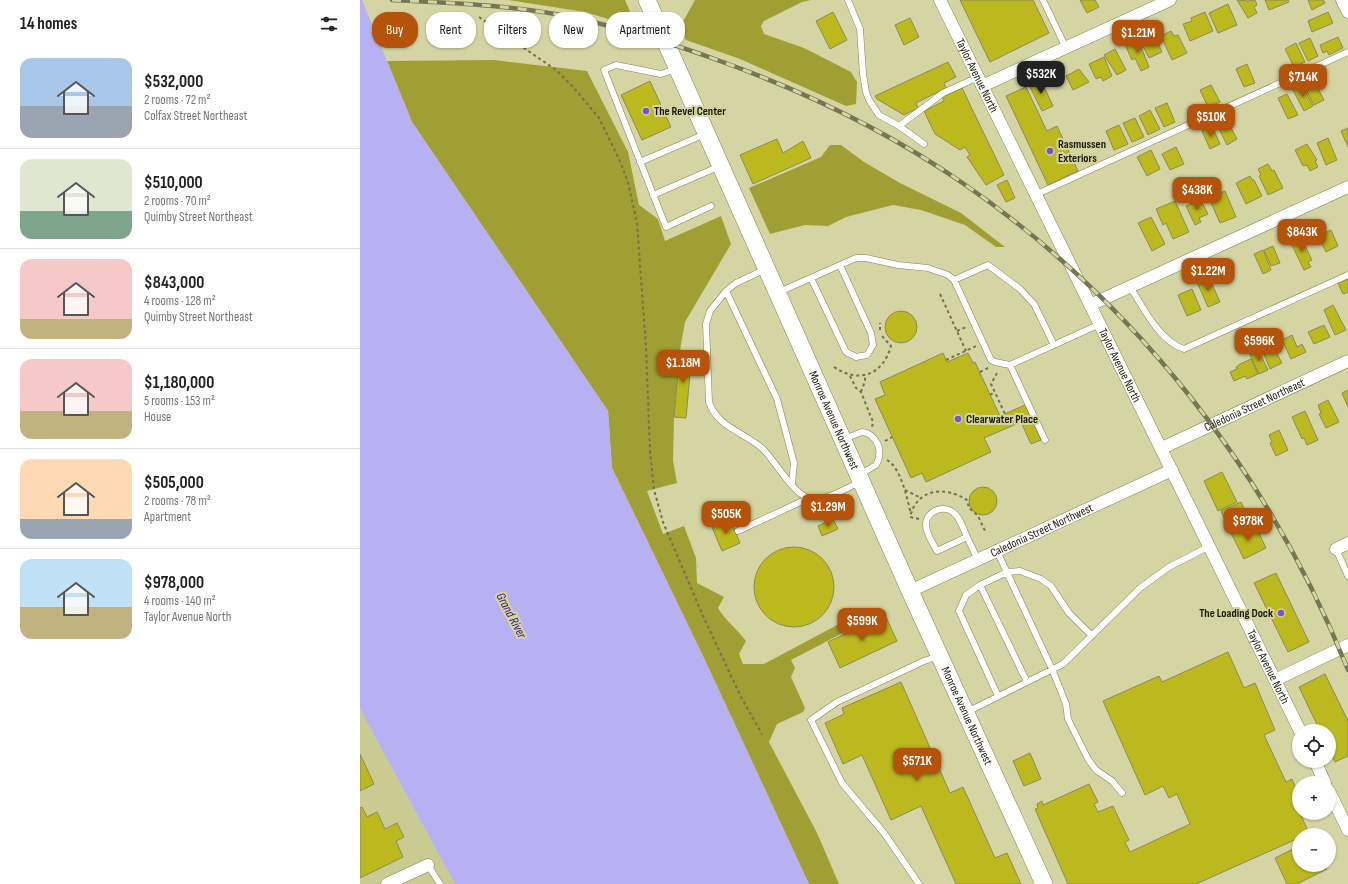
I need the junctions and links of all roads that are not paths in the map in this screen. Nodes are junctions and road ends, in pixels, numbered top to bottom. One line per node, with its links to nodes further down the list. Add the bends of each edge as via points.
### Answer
1 (647, 0): 10 (main road, Monroe Avenue Northwest)
2 (848, 0): 12 (lane, via 860,29 863,74 869,100 879,115)
3 (940, 0): 11 (street, Taylor Avenue North)
4 (1043, 0): 8 (lane)
5 (1170, 0): 8 (street)
6 (1342, 0): 7 (street)
7 (1348, 12)
8 (1066, 48): 11 (street)
9 (1348, 52): 19 (lane)
10 (678, 69): 13 (main road, Monroe Avenue Northwest); 15 (lane, via 661,74 616,66 604,70)
11 (980, 81): 12 (lane, via 943,93); 19 (street, Taylor Avenue North)
12 (899, 126): 14 (lane)
13 (706, 133): 15 (lane); 16 (main road, Monroe Avenue Northwest)
14 (924, 144)
15 (640, 162): 18 (lane)
16 (720, 165): 18 (lane); 22 (main road, Monroe Avenue Northwest)
17 (1348, 187): 26 (street)
18 (653, 194): 20 (lane, via 666,227)
19 (1035, 195): 29 (street, Taylor Avenue North)
20 (711, 206)
21 (840, 265): 24 (lane); 24 (lane, via 872,333 873,345 867,354 856,357 846,352); 25 (lane, via 856,258 866,258 935,269)
22 (766, 269): 27 (lane, via 736,283); 28 (main road, Monroe Avenue Northwest)
23 (1348, 274): 26 (lane, via 1184,349 1174,346 1156,326)
24 (810, 278): 28 (lane)
25 (954, 280): 31 (lane, via 988,265 1020,288 1034,304); 33 (lane, via 992,360)
26 (1130, 287): 29 (street)
27 (726, 291): 39 (lane, via 777,399 794,463); 39 (lane, via 710,311 706,324 709,402 712,411 718,419 761,448)
28 (777, 293): 34 (main road, Monroe Avenue Northwest)
29 (1090, 305): 30 (street, Taylor Avenue North)
30 (1100, 324): 31 (lane); 36 (street, Taylor Avenue North)
31 (1054, 345): 33 (lane)
32 (1348, 361): 36 (street, Caledonia Street Northeast)
33 (1010, 365): 35 (lane)
34 (843, 439): 38 (main road, Monroe Avenue Northwest); 38 (lane, via 862,432 872,435 877,443 880,454 876,465)
35 (1045, 440)
36 (1162, 448): 37 (street, Taylor Avenue North)
37 (1172, 470): 44 (street, Taylor Avenue North); 46 (street, Caledonia Street Northwest)
38 (860, 478): 40 (lane, via 823,498); 51 (main road, Monroe Avenue Northwest)
39 (792, 484): 40 (lane)
40 (809, 498): 41 (lane)
41 (738, 531)
42 (967, 537): 42 (lane, via 956,515 949,510 938,509 926,520 926,530 937,551); 47 (lane)
43 (1348, 543): 45 (street)
44 (1210, 546): 52 (lane, via 1155,576); 56 (street, Taylor Avenue North)
45 (1336, 549): 49 (lane)
46 (997, 551): 47 (street, Caledonia Street Northwest); 48 (lane)
47 (978, 560): 51 (street, Caledonia Street Northwest)
48 (1007, 572): 50 (lane); 52 (lane, via 1020,571 1041,578 1051,586 1069,613); 55 (lane)
49 (1348, 576)
50 (980, 585): 57 (lane); 58 (lane, via 966,594 959,611)
51 (910, 591): 54 (main road, Monroe Avenue Northwest)
52 (1092, 636): 55 (lane, via 1068,660)
53 (1348, 645): 56 (street)
54 (940, 656): 59 (main road, Monroe Avenue Northwest); 67 (lane, via 837,702 811,720 842,783 884,833)
55 (1052, 670): 57 (lane); 61 (lane, via 1066,704 1068,719 1088,759 1096,770 1112,781)
56 (1275, 680): 60 (street, Taylor Avenue North)
57 (1026, 682): 58 (lane)
58 (998, 696): 59 (lane)
59 (965, 712): 68 (main road, Monroe Avenue Northwest)
60 (1297, 724)
61 (1122, 793)
62 (1336, 805): 63 (street)
63 (1348, 830)
64 (428, 865): 65 (street); 66 (lane)
65 (388, 884)
66 (440, 884)
67 (919, 884)
68 (1044, 884)

